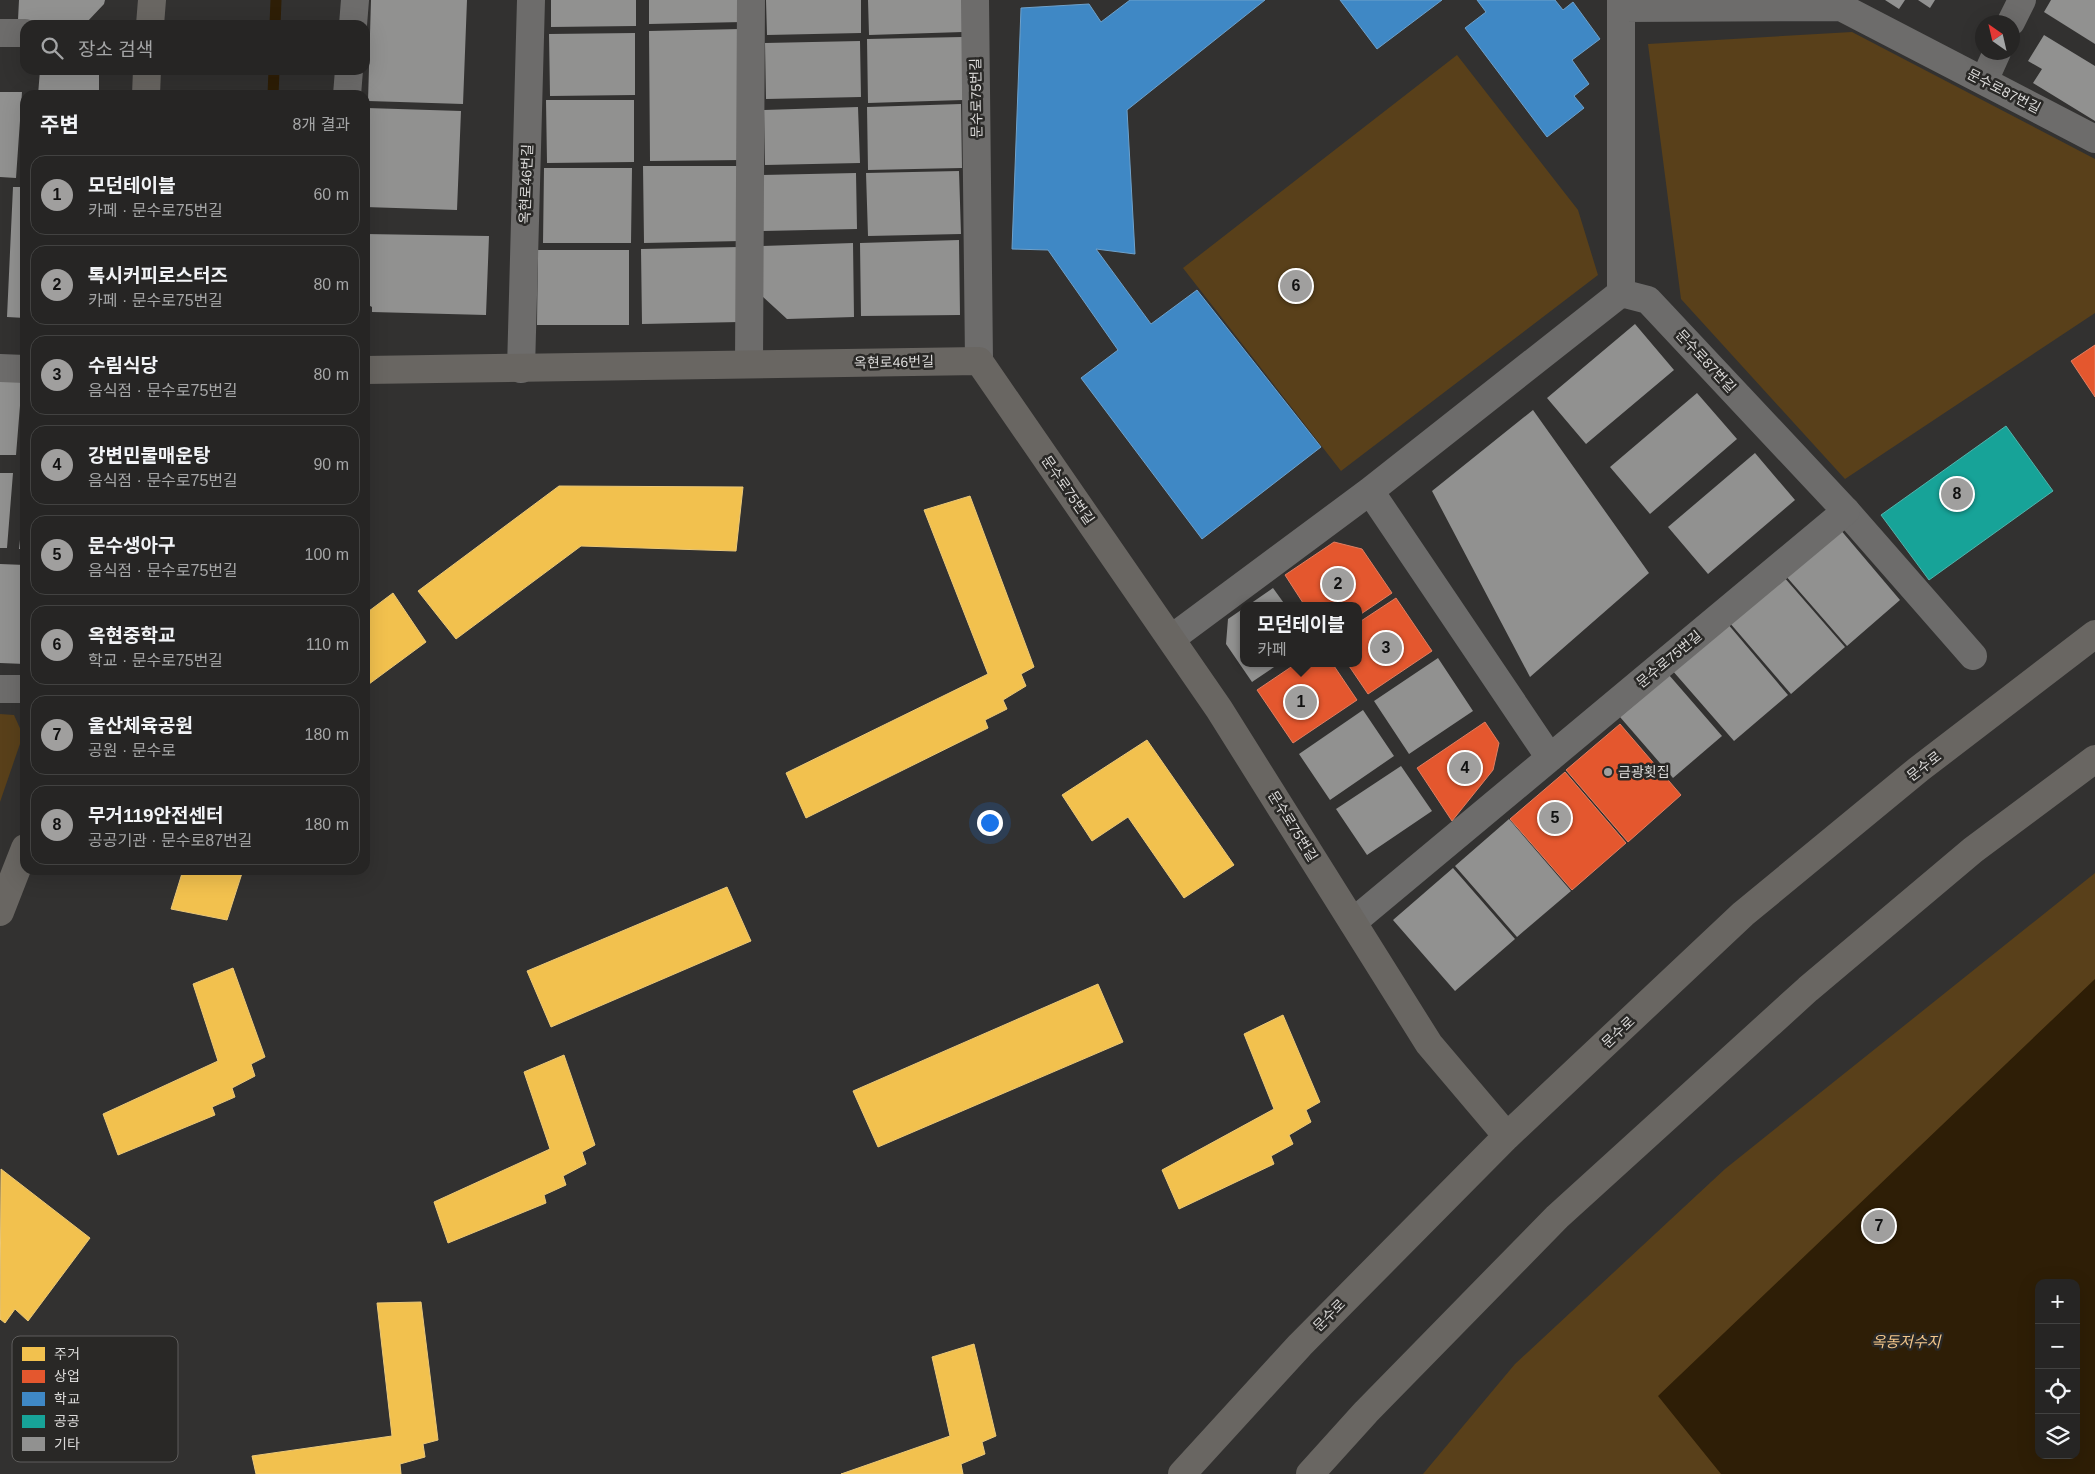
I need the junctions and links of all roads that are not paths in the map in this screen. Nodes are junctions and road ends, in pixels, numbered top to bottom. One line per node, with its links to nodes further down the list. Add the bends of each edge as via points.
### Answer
1 (152, 0): 9 (main road)
2 (355, 0): 10 (street)
3 (531, 0): 24 (street, 옥현로46번길)
4 (751, 0): 22 (street)
5 (975, 0): 21 (street, 문수로75번길)
6 (2022, 0): 8 (street)
7 (1622, 4): 16 (street, 문수로87번길, via 1840,7); 20 (street, 문수로87번길)
8 (2014, 15)
9 (150, 20)
10 (353, 20)
11 (0, 33): 12 (street)
12 (20, 33)
13 (1993, 60): 16 (street)
14 (147, 75): 17 (main road)
15 (349, 75): 18 (street)
16 (1984, 81): 19 (street, 문수로87번길)
17 (146, 90)
18 (347, 90)
19 (2095, 139)
20 (1621, 294): 27 (street); 28 (street, 문수로87번길, via 1648,300)
21 (979, 361): 22 (main road, 옥현로46번길); 30 (main road, 문수로75번길)
22 (749, 364): 24 (main road, 옥현로46번길)
23 (0, 368): 25 (street)
24 (521, 368): 26 (main road, 옥현로46번길)
25 (20, 369)
26 (370, 370)
27 (1370, 491): 30 (street); 34 (street)
28 (1846, 511): 31 (street, 문수로87번길); 34 (street, 문수로75번길)
29 (2095, 634): 39 (main road, 문수로, via 1919,769 1743,914)
30 (1172, 638): 38 (main road, 문수로75번길)
31 (1973, 656)
32 (0, 689): 33 (street)
33 (20, 690)
34 (1550, 758): 38 (street, 문수로75번길)
35 (2095, 759): 41 (main road, via 1973,850 1815,983 1579,1197 1366,1412)
36 (20, 861): 37 (main road)
37 (0, 912)
38 (1353, 922): 39 (main road, 문수로75번길, via 1429,1044)
39 (1507, 1136): 40 (main road, 문수로, via 1300,1344)
40 (1182, 1474)
41 (1310, 1474)

